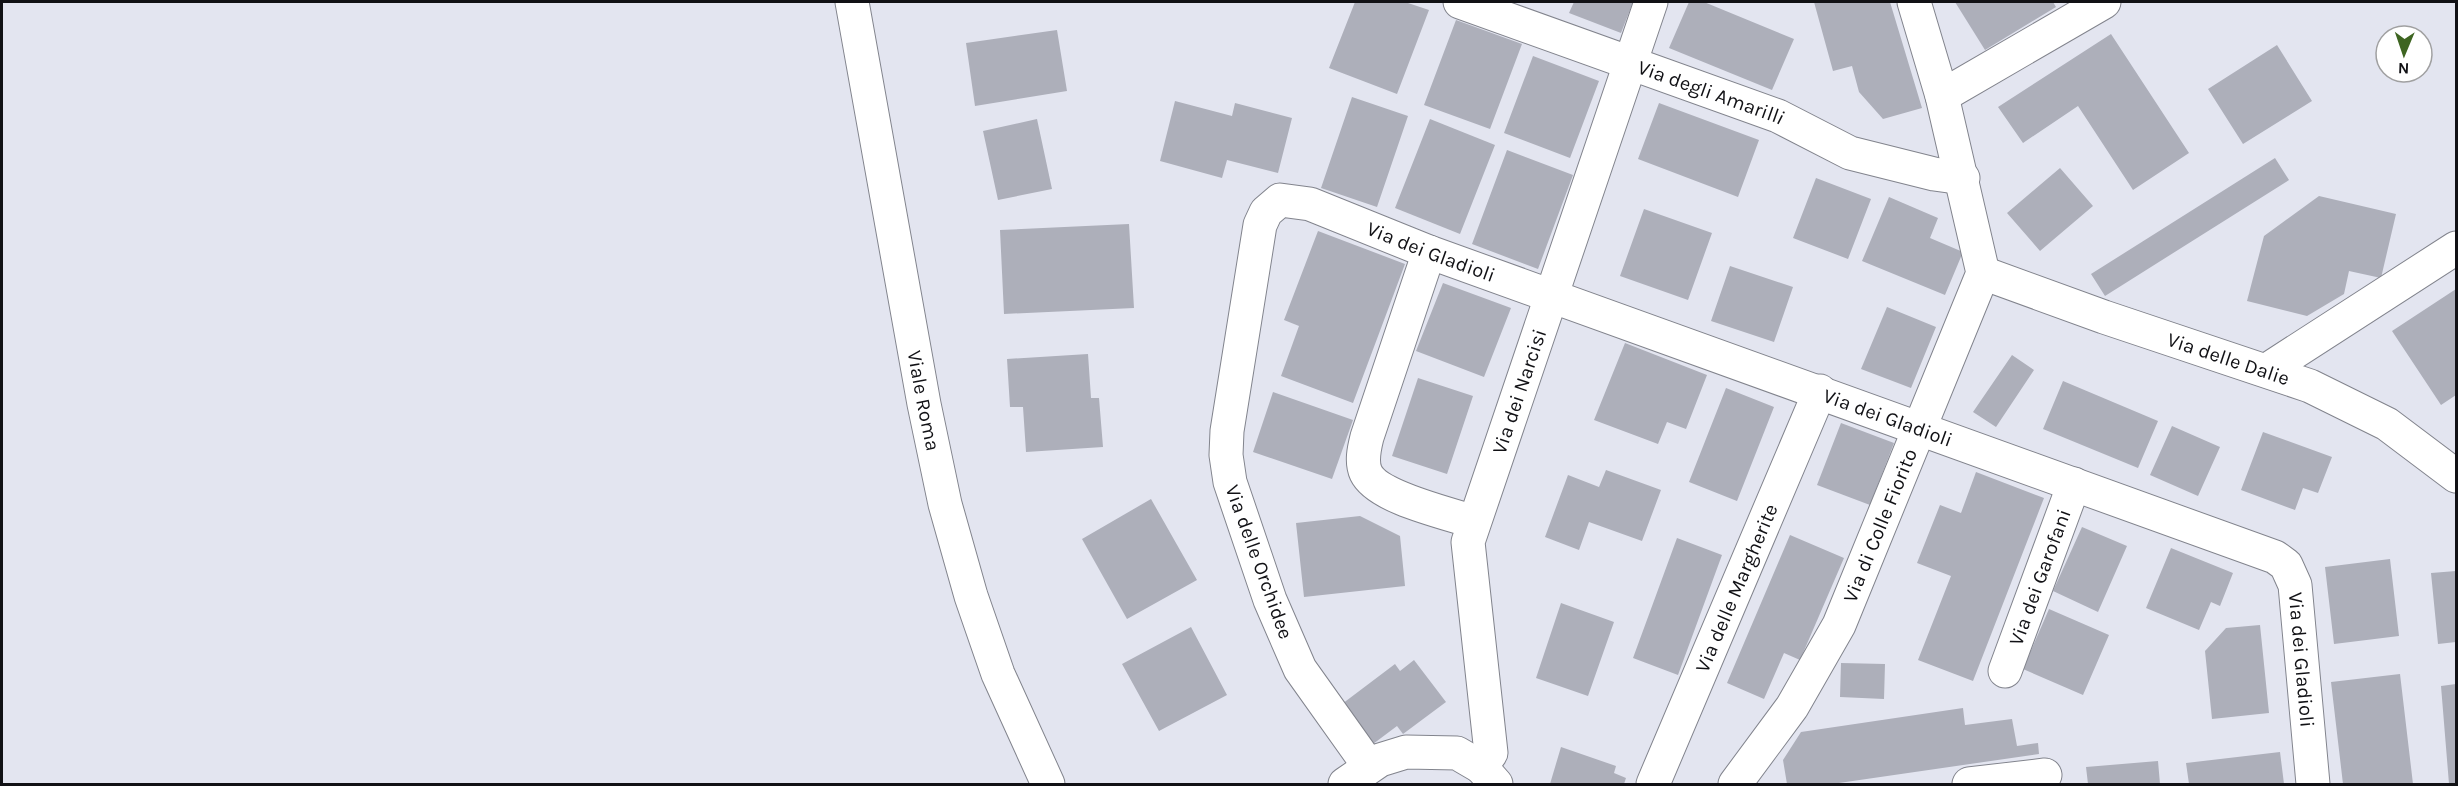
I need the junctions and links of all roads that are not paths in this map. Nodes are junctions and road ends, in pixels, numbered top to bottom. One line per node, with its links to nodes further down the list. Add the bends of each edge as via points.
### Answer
1 (852, 2): 24 (street, Viale Roma, via 945,504 998,674)
2 (1460, 2): 6 (street, Via degli Amarilli)
3 (1651, 2): 6 (street, Via dei Narcisi)
4 (1914, 2): 7 (street)
5 (2104, 2): 7 (street)
6 (1632, 63): 8 (street, Via degli Amarilli, via 1778,116 1850,153); 13 (street, Via dei Narcisi)
7 (1942, 96): 8 (street)
8 (1963, 178): 12 (street)
9 (1280, 200): 11 (street, Via dei Gladioli, via 1310,204); 21 (street, Via delle Orchidee, via 1266,212 1260,225 1228,420 1228,468 1270,600 1300,669)
10 (2457, 248): 14 (street)
11 (1429, 252): 13 (street, Via dei Gladioli); 19 (street, via 1367,437 1364,466 1372,482 1388,492)
12 (1983, 273): 14 (street, Via delle Dalie); 16 (street, Via di Colle Fiorito)
13 (1552, 295): 15 (street, Via dei Gladioli); 19 (street, Via dei Narcisi)
14 (2267, 370): 17 (street, Via delle Dalie, via 2328,394 2387,424)
15 (1820, 391): 16 (street, Via dei Gladioli); 25 (street, Via delle Margherite)
16 (1921, 428): 18 (street, Via dei Gladioli); 26 (street, Via di Colle Fiorito, via 1839,625 1792,707)
17 (2457, 476)
18 (2074, 484): 20 (street, Via dei Garofani); 28 (street, Via dei Gladioli, via 2268,554 2286,565 2296,592)
19 (1474, 522): 23 (street, Via dei Narcisi, via 1468,542 1469,561 1491,753)
20 (2005, 671)
21 (1357, 775): 23 (street, via 1394,754 1422,751 1457,753)
22 (2045, 775): 27 (street)
23 (1489, 776)
24 (1048, 784)
25 (1653, 784)
26 (1735, 784)
27 (1969, 784)
28 (2313, 784)

